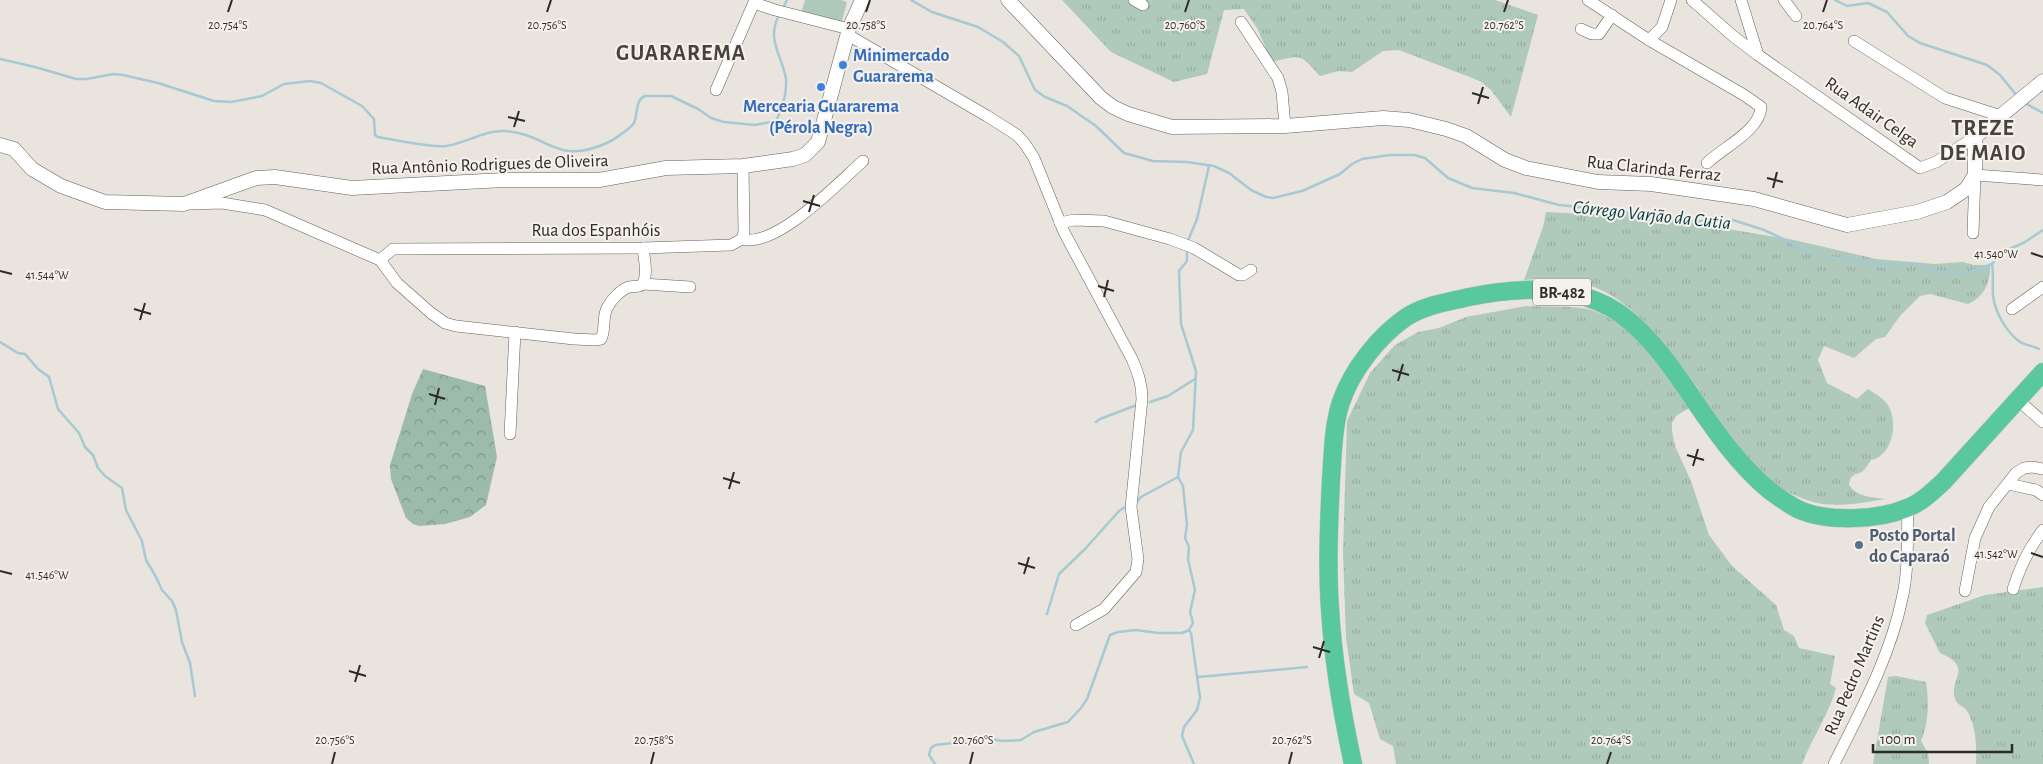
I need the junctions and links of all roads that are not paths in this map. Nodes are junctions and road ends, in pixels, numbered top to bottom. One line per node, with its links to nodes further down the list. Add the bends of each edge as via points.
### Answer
1 (862, 0): 13 (street, Rua Antônio Rodrigues de Oliveira)
2 (1008, 0): 20 (street, Rua Clarinda Ferraz, via 1101,98 1128,114 1172,127)
3 (1588, 0): 9 (street)
4 (1671, 0): 14 (street, via 1662,27)
5 (1692, 0): 16 (street)
6 (1741, 0): 16 (street)
7 (1784, 0): 10 (street)
8 (754, 1): 13 (street); 18 (street)
9 (1612, 15): 12 (street, via 1599,34); 14 (street)
10 (1796, 16)
11 (1241, 22): 20 (street, via 1278,78)
12 (1581, 29)
13 (849, 32): 25 (street, Rua Antônio Rodrigues de Oliveira, via 818,142 805,155 793,159); 29 (street, via 1016,135 1034,158)
14 (1650, 40): 24 (street, via 1761,107 1760,114 1743,137)
15 (1854, 41): 19 (street, via 1945,98)
16 (1758, 55): 21 (street, Rua Adair Celga, via 1920,168 1936,162)
17 (2043, 81): 19 (street, Rua Adair Celga)
18 (716, 90)
19 (2002, 116): 21 (street, Rua Adair Celga)
20 (1285, 126): 26 (street, Rua Clarinda Ferraz, via 1383,118 1409,120 1466,136 1505,160 1526,168 1598,182 1651,184 1730,194 1847,225 1917,212 1947,202 1966,189)
21 (1975, 137): 26 (street)
22 (0, 145): 28 (street, via 14,149 32,169 61,186 105,202)
23 (864, 161): 31 (street, Rua dos Espanhóis, via 785,228 760,240)
24 (1707, 163)
25 (743, 166): 28 (street, Rua Antônio Rodrigues de Oliveira, via 666,168 591,180 504,180 366,188 275,177 256,178); 31 (street, via 745,219)
26 (1975, 175): 27 (street); 30 (street)
27 (2043, 180)
28 (184, 204): 33 (street, via 222,204 265,210)
29 (1060, 224): 34 (street, via 1074,220 1104,220 1188,245 1239,275); 51 (street, via 1132,358 1142,386 1131,507 1138,566 1132,579 1104,609)
30 (1973, 233)
31 (742, 239): 32 (street, Rua dos Espanhóis, via 731,245)
32 (643, 248): 33 (street, Rua dos Espanhóis, via 393,249); 35 (street)
33 (380, 260): 39 (street, via 397,283 445,323)
34 (1251, 270)
35 (643, 284): 36 (street); 39 (street, via 629,287 614,298 604,315 601,338)
36 (690, 287)
37 (2043, 287): 38 (street)
38 (2012, 308)
39 (515, 332): 43 (street)
40 (2043, 372): 41 (highway, BR-482)
41 (2018, 400): 42 (street); 47 (highway, BR-482, via 1943,482 1926,498)
42 (2043, 422)
43 (510, 434)
44 (2043, 469): 45 (street, via 2024,468)
45 (2008, 484): 46 (street, via 2036,490); 50 (street, via 1989,507 1975,538)
46 (2043, 495)
47 (1908, 508): 52 (highway, BR-482, via 1877,515 1837,517 1817,515 1787,504 1758,481 1725,444 1650,339 1615,310 1581,296 1546,290 1490,293 1418,311 1381,339 1357,370 1341,401 1336,422 1330,511 1330,609 1341,705); 53 (street, Rua Pedro Martins, via 1903,598 1896,624 1874,681)
48 (2043, 530): 49 (street, via 2024,558)
49 (2013, 589)
50 (1964, 591)
51 (1076, 625)
52 (1353, 764)
53 (1834, 764)

